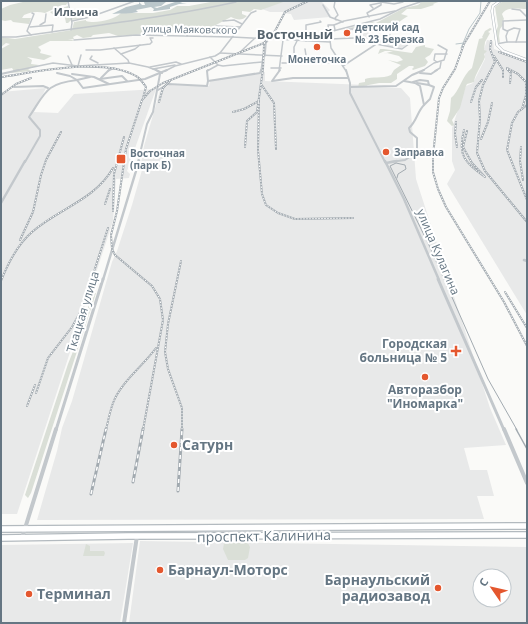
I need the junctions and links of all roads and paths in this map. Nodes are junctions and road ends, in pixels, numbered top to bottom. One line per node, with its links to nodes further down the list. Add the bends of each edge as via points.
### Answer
1 (68, 1): 19 (street)
2 (135, 1): 19 (street)
3 (335, 1): 18 (street, via 334,7 338,15)
4 (423, 1): 13 (street)
5 (500, 1): 56 (main road, via 492,10)
6 (236, 2): 31 (street, via 193,12)
7 (381, 2): 8 (street); 10 (street, via 381,5); 10 (street, via 370,5)
8 (404, 2)
9 (323, 5): 18 (street, via 330,18)
10 (373, 8): 16 (street, via 367,13)
11 (512, 9): 17 (street, via 520,10)
12 (256, 11): 22 (street)
13 (396, 11): 16 (street); 29 (street, via 380,20)
14 (32, 13): 27 (street, via 34,14)
15 (46, 14): 24 (street, via 45,22)
16 (369, 17): 21 (street)
17 (527, 18): 34 (street, via 503,22 503,29)
18 (336, 20): 21 (street)
19 (72, 21): 31 (street)
20 (224, 21): 22 (street, via 234,20)
21 (342, 22): 23 (street)
22 (242, 24): 28 (street)
23 (334, 25): 26 (street); 32 (street)
24 (38, 26): 27 (street); 35 (street, via 53,25)
25 (216, 26): 28 (street)
26 (327, 26): 36 (street, улица Кулагина); 51 (street, via 321,22 306,25)
27 (30, 27): 37 (street, via 28,31)
28 (240, 27): 33 (street)
29 (340, 29): 30 (street); 32 (street)
30 (376, 29)
31 (71, 30): 35 (street)
32 (335, 30): 36 (street)
33 (237, 31): 40 (street, via 194,31 188,32); 42 (street)
34 (508, 31): 52 (street); 53 (street, via 520,29)
35 (52, 32): 37 (street)
36 (329, 32): 49 (street, улица Кулагина)
37 (31, 34): 41 (street)
38 (390, 35): 55 (street)
39 (159, 36): 40 (street, улица Маяковского); 47 (street, улица Маяковского, via 127,35); 57 (street, via 150,38 152,43)
40 (187, 36): 42 (street, улица Маяковского)
41 (1, 37)
42 (232, 37): 43 (street, улица Маяковского); 62 (street)
43 (254, 38): 45 (street, улица Маяковского); 63 (street)
44 (354, 38): 49 (street, улица Маяковского)
45 (269, 39): 48 (street, улица Маяковского); 69 (street)
46 (411, 39): 55 (street, via 413,41 402,49)
47 (74, 40)
48 (283, 40): 50 (street, улица Маяковского); 70 (street)
49 (330, 40): 51 (street, улица Маяковского); 74 (street, улица Кулагина, via 332,50)
50 (297, 41): 51 (street, улица Маяковского); 72 (street)
51 (306, 41)
52 (507, 42): 53 (street); 56 (street)
53 (516, 42): 54 (street)
54 (527, 42)
55 (376, 44): 86 (street)
56 (496, 44): 73 (main road, via 503,51)
57 (140, 45): 59 (street); 64 (street)
58 (438, 45): 65 (street, via 446,49)
59 (114, 48): 61 (street); 64 (street)
60 (305, 49): 77 (street)
61 (86, 50)
62 (220, 53): 63 (street); 71 (street)
63 (239, 53): 69 (street)
64 (121, 54): 81 (street)
65 (447, 54): 78 (street, via 435,54 434,60); 79 (street)
66 (81, 55): 85 (street)
67 (68, 56): 82 (street)
68 (92, 56): 80 (street, via 90,58 96,63)
69 (264, 56): 70 (street); 75 (street)
70 (282, 56): 76 (street)
71 (210, 58): 83 (street); 84 (street)
72 (294, 59)
73 (527, 60)
74 (340, 61): 77 (street); 86 (street, улица Кулагина)
75 (262, 62): 84 (street); 102 (street, via 260,72)
76 (282, 62): 77 (street); 90 (street)
77 (307, 62)
78 (437, 62): 79 (street); 93 (street)
79 (441, 62): 93 (street, via 440,68 431,74)
80 (119, 63): 81 (street); 85 (street)
81 (129, 63): 87 (street)
82 (72, 65): 85 (street); 94 (street, via 47,64)
83 (179, 65): 87 (street, via 175,62); 91 (street); 96 (street)
84 (218, 65): 102 (street, via 207,71)
85 (78, 66)
86 (343, 66): 98 (street, улица Кулагина)
87 (149, 67): 91 (street)
88 (114, 68): 99 (street)
89 (270, 68): 90 (street)
90 (280, 68): 98 (street, via 271,80)
91 (154, 69): 96 (street)
92 (58, 73): 100 (street)
93 (420, 73): 103 (street)
94 (1, 74)
95 (72, 74): 97 (street)
96 (161, 74): 101 (street); 111 (street, Ткацкая улица)
97 (92, 77): 99 (street); 100 (street)
98 (348, 78): 109 (street, улица Кулагина)
99 (100, 79): 101 (street, via 122,76); 106 (street)
100 (77, 80): 106 (street, via 83,88); 110 (street, via 60,82)
101 (127, 81): 106 (street)
102 (208, 81): 111 (street, via 207,86 168,84)
103 (404, 81): 104 (street); 109 (street, via 396,86)
104 (411, 82): 105 (street); 107 (street, via 426,80)
105 (415, 83): 107 (street); 112 (street, via 420,86)
106 (109, 84)
107 (429, 85): 112 (street, via 434,87 430,99)
108 (14, 87): 110 (street)
109 (350, 87): 113 (street, улица Кулагина, via 350,93)
110 (48, 88): 114 (street, via 29,117 40,130 39,138)
111 (158, 90): 119 (street, Ткацкая улица, via 126,207)
112 (424, 104): 113 (street, via 415,123 409,128 417,138 416,154 405,160)
113 (386, 163): 115 (street, улица Кулагина, via 413,219)
114 (1, 203)
115 (527, 483)
116 (527, 526): 117 (main road, проспект Калинина)
117 (139, 528): 119 (main road, проспект Калинина); 121 (main road)
118 (1, 529): 119 (main road, проспект Калинина)
119 (25, 529): 123 (street, Ткацкая улица)
120 (527, 535): 121 (main road, проспект Калинина)
121 (137, 536): 123 (main road, проспект Калинина); 124 (street)
122 (1, 538): 123 (main road, проспект Калинина)
123 (22, 538)
124 (124, 623)

